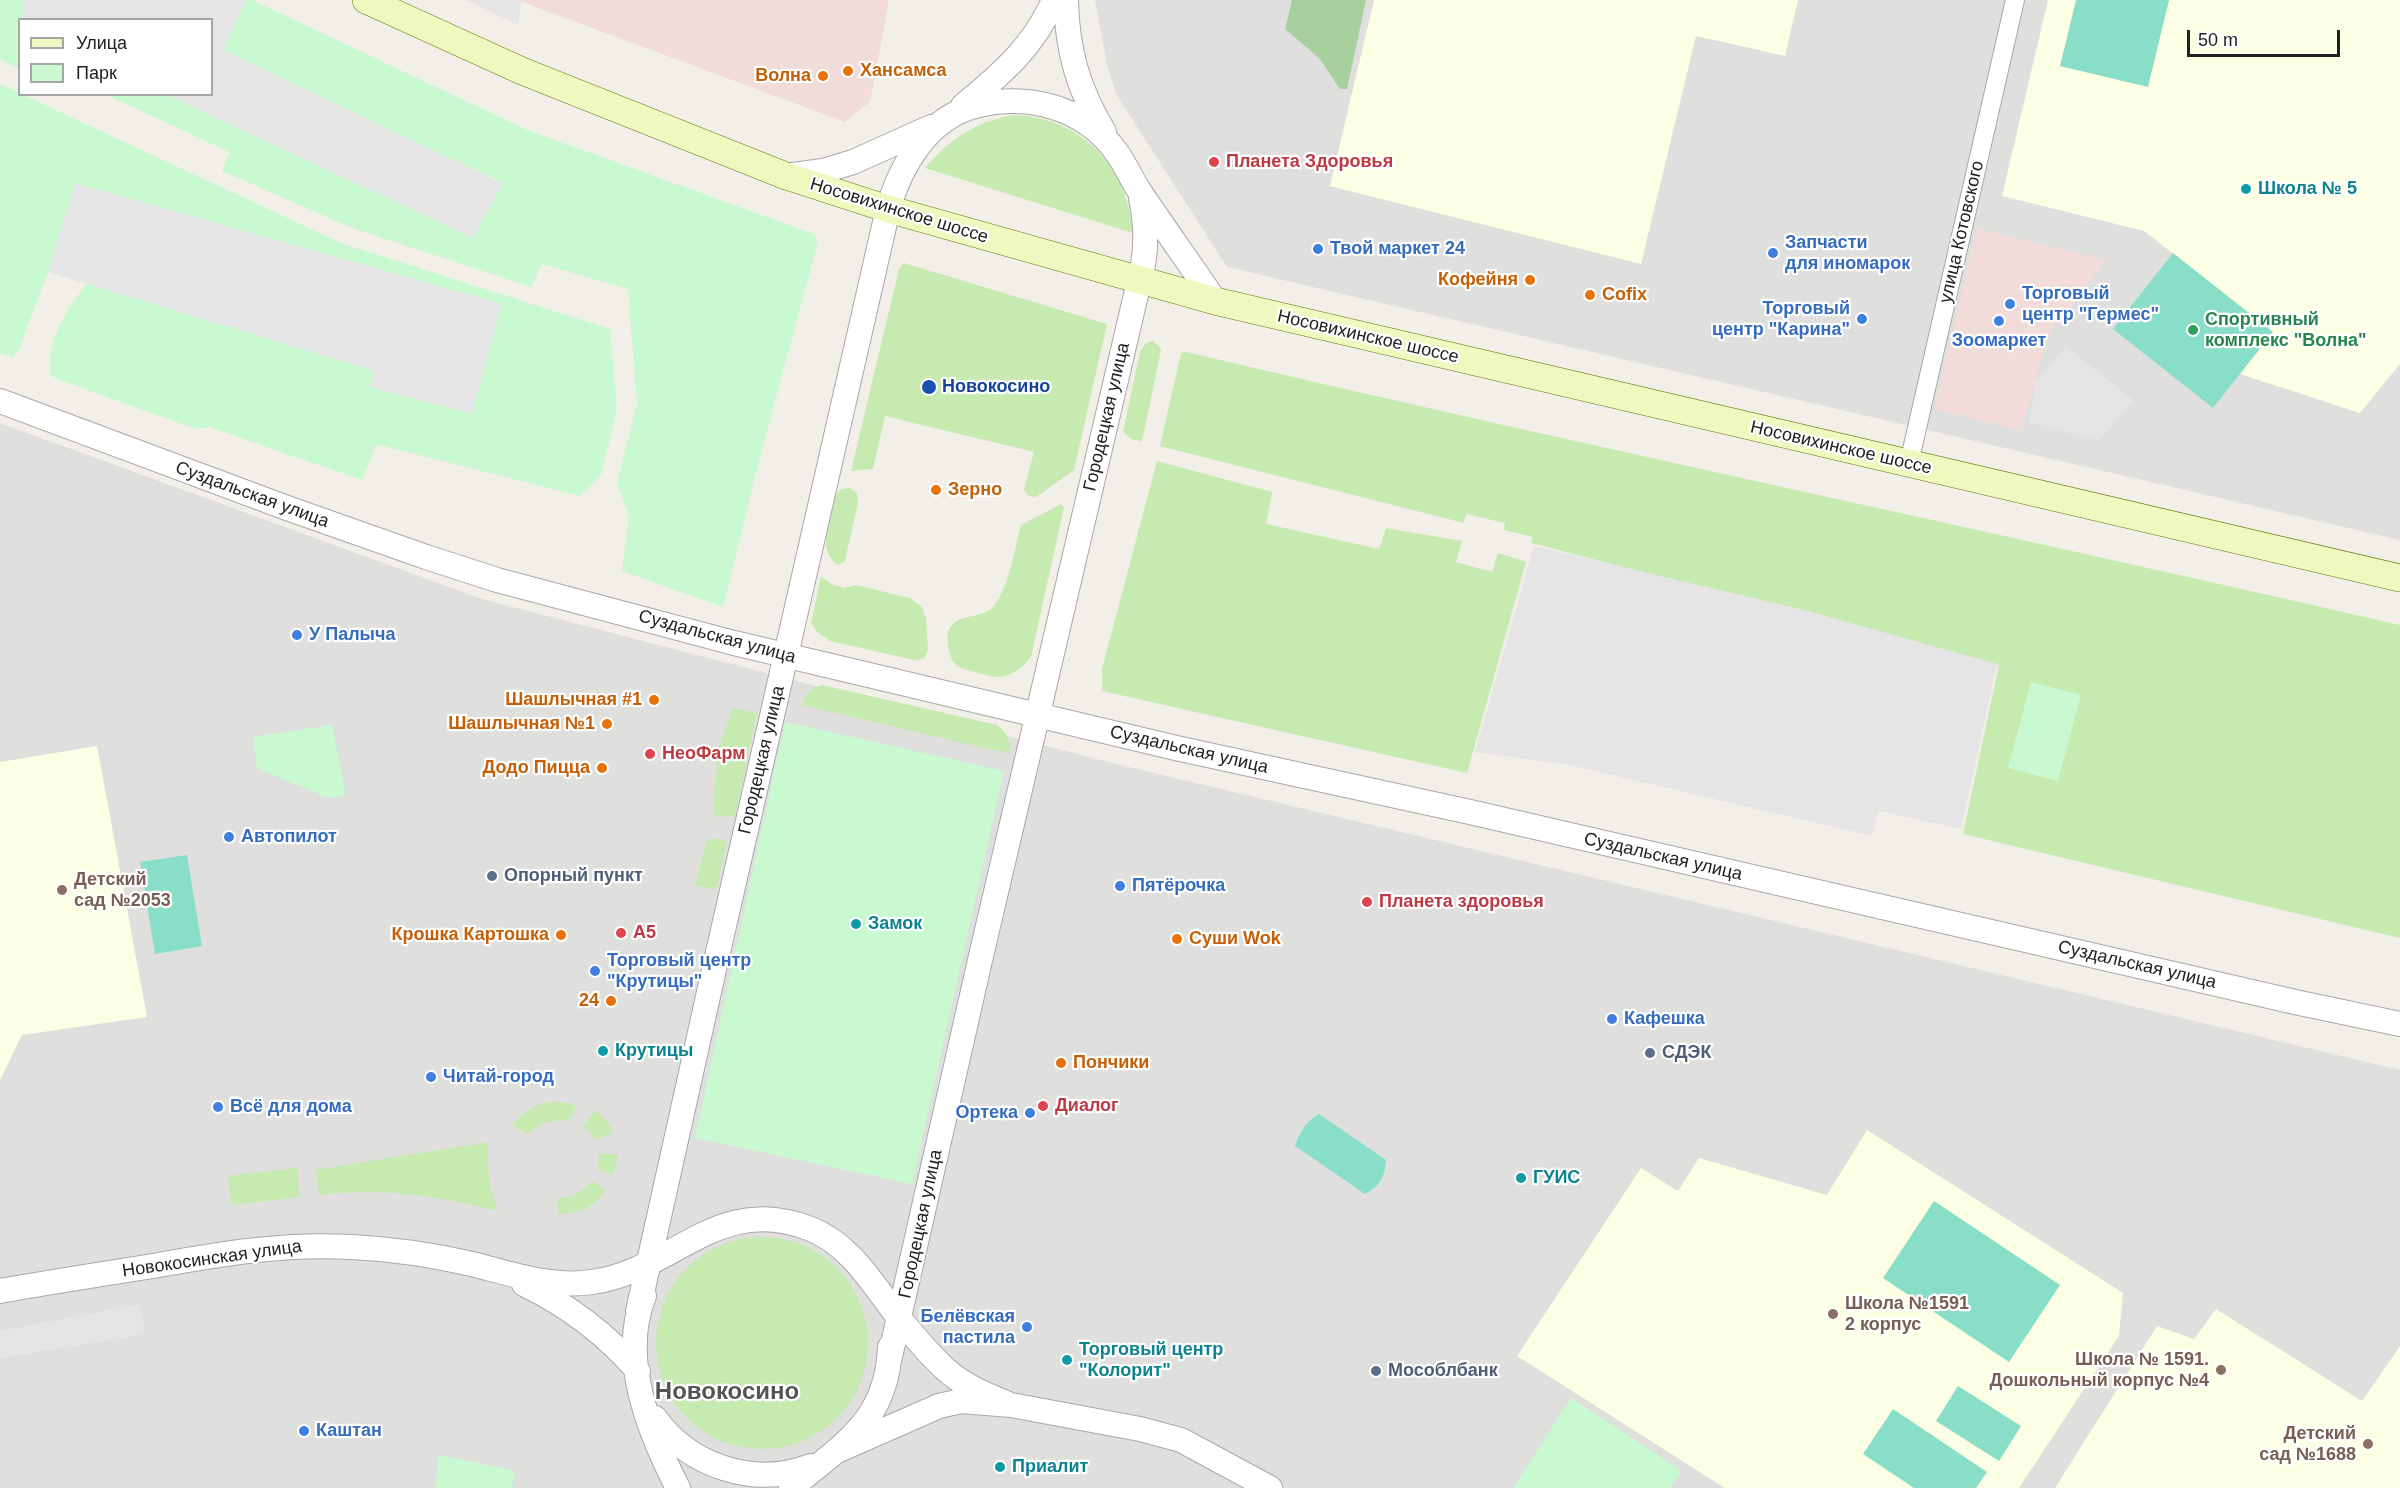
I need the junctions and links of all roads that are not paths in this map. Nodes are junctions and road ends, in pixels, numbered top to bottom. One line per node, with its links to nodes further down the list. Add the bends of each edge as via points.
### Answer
1 (366, 0): 7 (main road, Носовихинское шоссе, via 522,71)
2 (1054, 0): 5 (street, via 1037,32 1014,62)
3 (1066, 0): 6 (street, via 1069,41 1080,87)
4 (2015, 0): 13 (street, улица Котовского)
5 (948, 118): 6 (street, via 990,102 1038,102 1085,121); 7 (street, via 854,162); 9 (street, Городецкая улица, via 923,140 903,167)
6 (1116, 152): 8 (street)
7 (786, 176): 9 (main road, Носовихинское шоссе)
8 (1139, 191): 10 (street, Городецкая улица, via 1147,242); 11 (street)
9 (888, 209): 10 (main road, Носовихинское шоссе); 15 (street, Городецкая улица)
10 (1139, 281): 11 (main road, Носовихинское шоссе); 16 (street, Городецкая улица)
11 (1215, 301): 13 (main road, Носовихинское шоссе)
12 (0, 401): 15 (street, Суздальская улица, via 466,570)
13 (1910, 464): 14 (main road, Носовихинское шоссе)
14 (2400, 578)
15 (785, 656): 16 (street, Суздальская улица); 19 (street, Городецкая улица)
16 (1038, 715): 17 (street, Суздальская улица); 24 (street, Городецкая улица)
17 (2400, 1024)
18 (701, 1234): 19 (street); 21 (street, via 741,1221 788,1222 834,1242); 23 (street, via 668,1259 647,1289)
19 (650, 1262): 20 (street, via 631,1272 590,1283 548,1283); 23 (street, Городецкая улица)
20 (494, 1271): 22 (street, Новокосинская улица, via 397,1251 316,1245 237,1252); 26 (street, via 534,1288 571,1312 615,1346)
21 (869, 1278): 24 (street); 25 (street, via 887,1320)
22 (0, 1291)
23 (638, 1311): 26 (street, via 633,1354)
24 (900, 1319): 25 (street, Городецкая улица); 28 (street, via 945,1369 966,1385)
25 (889, 1361): 29 (street, via 877,1403 855,1436)
26 (638, 1371): 27 (street)
27 (643, 1396): 29 (street, via 665,1432 682,1448 727,1471 771,1476 808,1467); 30 (street, via 658,1446)
28 (1011, 1405): 29 (street, via 961,1401 939,1406); 32 (street, via 1181,1440)
29 (833, 1454): 31 (street)
30 (678, 1488)
31 (791, 1488)
32 (1270, 1488)

